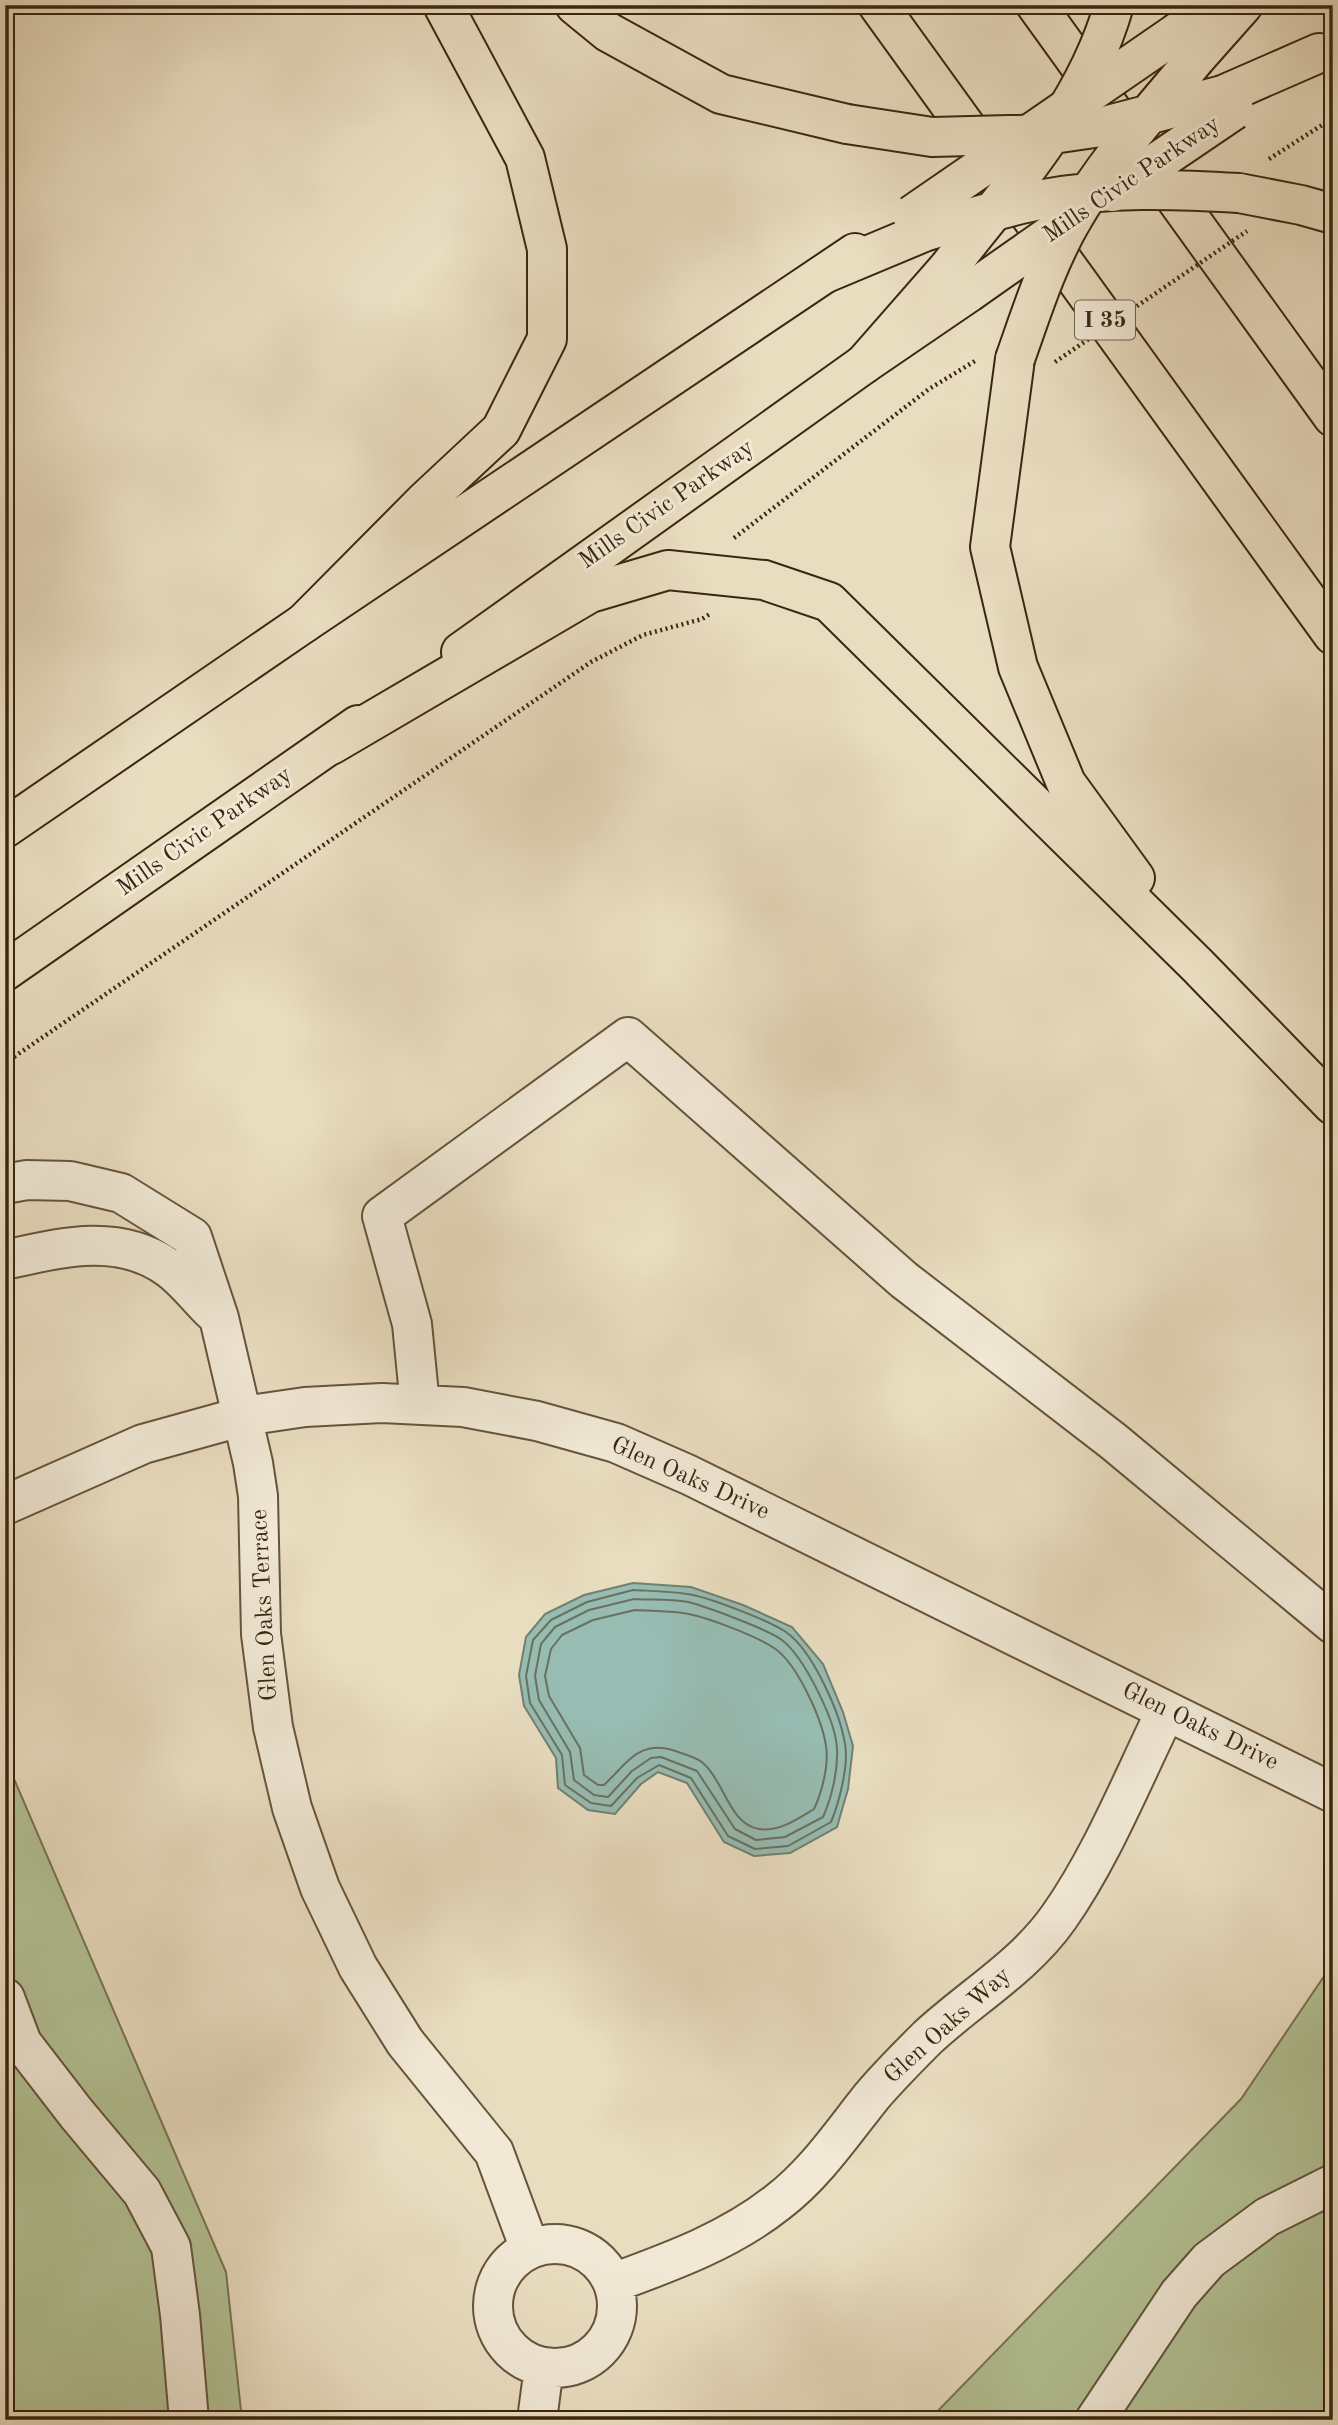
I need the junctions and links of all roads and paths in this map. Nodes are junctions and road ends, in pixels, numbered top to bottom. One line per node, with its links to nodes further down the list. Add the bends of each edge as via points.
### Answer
1 (443, 5): 23 (main road, via 525,158 547,249 547,339 501,430)
2 (575, 5): 13 (main road, bridge, via 608,32 721,94 847,124 932,137)
3 (878, 5): 24 (main road, I 35)
4 (1036, 5): 21 (main road)
5 (1114, 5): 13 (main road, bridge, via 1107,31)
6 (1217, 5): 8 (main road)
7 (1242, 5): 8 (main road)
8 (1187, 45): 11 (main road, bridge); 13 (main road, bridge)
9 (1326, 48): 10 (main road)
10 (1228, 103): 11 (main road, bridge); 15 (main road, Mills Civic Parkway, bridge)
11 (1149, 115): 13 (main road, bridge, via 1101,127); 15 (main road, bridge, via 1115,156)
12 (1333, 118): 14 (path)
13 (1051, 125): 17 (main road, bridge); 18 (main road, bridge)
14 (1263, 177): 15 (main road, bridge); 16 (main road); 20 (path, bridge, via 1247,232 1051,364)
15 (1092, 202): 17 (main road, bridge, via 1045,199); 19 (main road, Mills Civic Parkway, bridge); 20 (main road, bridge, via 1040,287)
16 (1317, 209)
17 (993, 211): 18 (main road, bridge); 19 (main road, bridge)
18 (918, 223): 23 (main road, via 827,273)
19 (959, 280): 25 (main road, Mills Civic Parkway, via 864,364)
20 (1016, 359): 22 (path, via 987,353 929,389 734,538); 27 (main road, via 990,547 1018,667 1066,783)
21 (1333, 417)
22 (724, 576): 25 (main road, via 668,570 590,593); 27 (main road, via 764,580 829,601); 29 (path, via 717,609 702,619 643,635 591,662)
23 (304, 623): 26 (main road)
24 (1333, 635)
25 (331, 745): 28 (main road, Mills Civic Parkway)
26 (5, 828)
27 (1197, 965): 30 (main road)
28 (5, 971)
29 (5, 1063)
30 (1333, 1105)
31 (5, 1184): 33 (street, Glen Oaks Terrace, via 70,1181 121,1193 192,1237)
32 (5, 1261): 33 (street, via 96,1244 130,1249 167,1267)
33 (219, 1318): 35 (street, Glen Oaks Terrace)
34 (420, 1405): 35 (street, Glen Oaks Drive, via 305,1407); 37 (street, via 412,1324 382,1216 628,1037 904,1280 1113,1441); 38 (street, Glen Oaks Drive, via 463,1407 537,1421 616,1444 689,1475)
35 (244, 1416): 36 (street, Glen Oaks Drive, via 144,1444); 42 (street, Glen Oaks Terrace, via 258,1496 261,1634 273,1727 292,1808 320,1888 358,1967 405,2042 494,2152)
36 (5, 1505)
37 (1333, 1624)
38 (1166, 1711): 39 (street, Glen Oaks Drive); 43 (street, Glen Oaks Way, via 1091,1865 1059,1918 1022,1960 928,2038 874,2093 824,2158 779,2202 732,2234)
39 (1333, 1793)
40 (5, 1998): 45 (street, via 22,2043 142,2192 171,2247)
41 (1333, 2184): 47 (street, via 1267,2217 1209,2260 1179,2294)
42 (530, 2249): 43 (street, via 561,2244 580,2248 597,2259); 44 (street, via 505,2268 493,2308 497,2329 508,2347)
43 (613, 2283): 44 (street, via 617,2314 599,2350 564,2368)
44 (544, 2367): 46 (street)
45 (189, 2420)
46 (537, 2420)
47 (1095, 2420)

